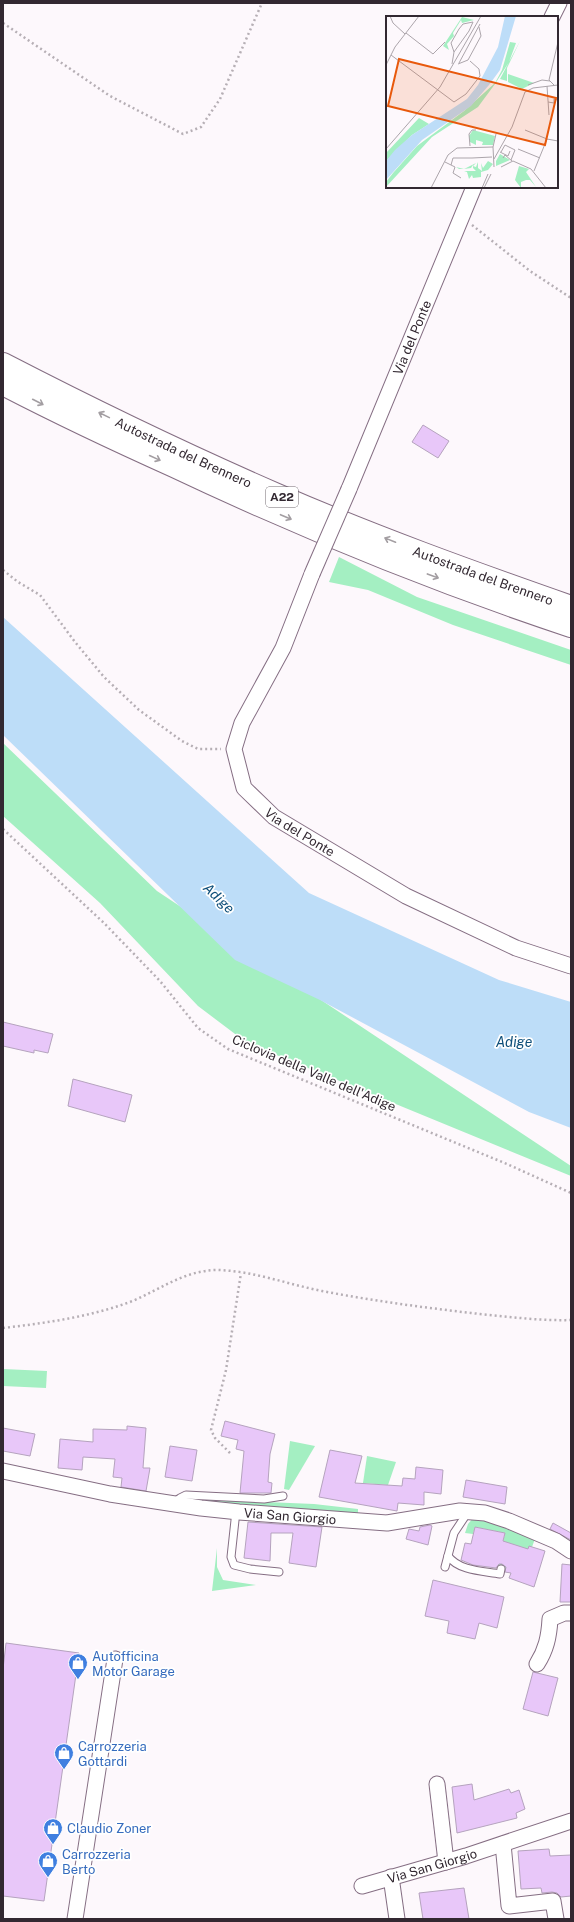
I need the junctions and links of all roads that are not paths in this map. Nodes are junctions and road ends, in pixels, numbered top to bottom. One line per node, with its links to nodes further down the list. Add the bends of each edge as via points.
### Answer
1 (559, 3): 2 (street)
2 (552, 16)
3 (474, 188): 10 (street, Via del Ponte, bridge, via 283,648 242,723 234,749 244,788 274,816 406,896 516,948)
4 (3, 364): 6 (highway, Autostrada del Brennero / A22, one-way to 4, via 453,565 275,494 125,425)
5 (3, 384): 7 (highway, Autostrada del Brennero / A22, one-way to 7, via 245,500 363,550)
6 (571, 607)
7 (528, 612): 8 (highway, Autostrada del Brennero / A22); 9 (highway)
8 (571, 626)
9 (571, 640)
10 (571, 966)
11 (3, 1471): 13 (street, Via San Giorgio, via 110,1494)
12 (283, 1496): 13 (lane, via 264,1499 186,1495)
13 (173, 1504): 14 (street, Via San Giorgio)
14 (236, 1512): 15 (street, Via San Giorgio, via 387,1523); 20 (lane, via 231,1557 234,1565)
15 (468, 1512): 16 (street, Via San Giorgio, via 485,1513 509,1521 556,1541); 17 (lane, via 454,1533)
16 (571, 1552)
17 (448, 1556): 18 (lane); 19 (lane, via 452,1562 470,1569 500,1574)
18 (445, 1566)
19 (501, 1569)
20 (279, 1572)
21 (571, 1613): 23 (street, via 550,1619 544,1652)
22 (115, 1659): 30 (street)
23 (537, 1664)
24 (437, 1784): 27 (street)
25 (571, 1821): 26 (street, Via San Giorgio)
26 (503, 1844): 27 (street, Via San Giorgio); 32 (street, via 509,1906 552,1901)
27 (446, 1862): 28 (street, Via San Giorgio)
28 (391, 1877): 29 (street, Via San Giorgio); 31 (street)
29 (362, 1886)
30 (75, 1919)
31 (397, 1919)
32 (556, 1919)

